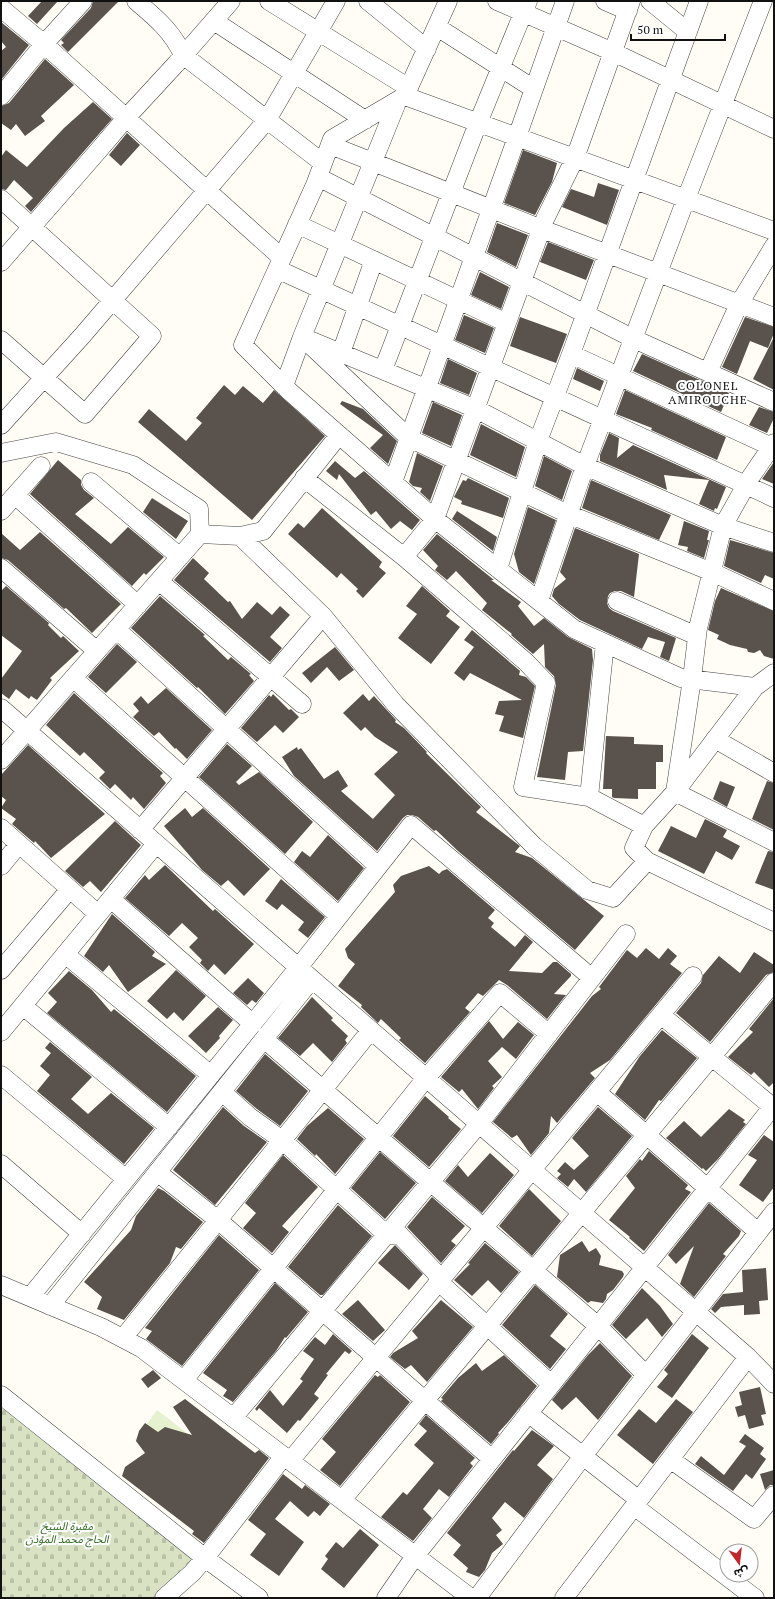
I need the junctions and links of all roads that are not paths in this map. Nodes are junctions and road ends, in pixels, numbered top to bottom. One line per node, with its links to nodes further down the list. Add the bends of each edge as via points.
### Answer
1 (83, 1): 22 (street)
2 (136, 1): 25 (street, via 162,23 176,40)
3 (231, 1): 17 (street)
4 (269, 1): 20 (street)
5 (336, 1): 20 (street)
6 (368, 1): 23 (street)
7 (448, 1): 18 (street)
8 (497, 1): 15 (street)
9 (565, 1): 19 (street)
10 (605, 1): 14 (street)
11 (650, 1): 21 (street)
12 (699, 1): 21 (street)
13 (763, 1): 32 (street)
14 (630, 6): 24 (street)
15 (526, 7): 19 (street); 26 (street)
16 (1, 8): 22 (street)
17 (214, 21): 25 (street); 27 (street)
18 (437, 27): 23 (street); 26 (street)
19 (556, 27): 24 (street); 29 (street)
20 (318, 32): 27 (street); 30 (street)
21 (688, 32): 28 (street)
22 (44, 44): 31 (street); 33 (street)
23 (427, 49): 30 (street)
24 (613, 52): 28 (street); 40 (street)
25 (183, 55): 33 (street); 34 (street)
26 (501, 68): 29 (street); 36 (street)
27 (294, 74): 34 (street); 35 (street)
28 (671, 80): 32 (street); 43 (street)
29 (534, 89): 38 (street)
30 (404, 95): 35 (street); 36 (street); 41 (street)
31 (1, 96)
32 (722, 104): 37 (street); 48 (street)
33 (126, 118): 44 (street); 51 (street)
34 (267, 120): 42 (street); 44 (street)
35 (365, 120): 39 (street, via 332,139)
36 (478, 123): 38 (street); 45 (street)
37 (774, 129)
38 (517, 137): 40 (street); 49 (street)
39 (330, 145): 41 (street); 42 (street)
40 (575, 158): 43 (street); 52 (street)
41 (373, 162): 45 (street); 46 (street)
42 (321, 170): 46 (street); 50 (street)
43 (634, 180): 48 (street); 57 (street)
44 (206, 190): 61 (street); 66 (street)
45 (451, 193): 49 (street); 54 (street)
46 (359, 197): 54 (street); 55 (street)
47 (1, 199): 51 (street)
48 (686, 199): 53 (street); 62 (street)
49 (492, 209): 52 (street); 58 (street)
50 (297, 224): 55 (street); 61 (street)
51 (32, 227): 60 (street); 66 (street)
52 (542, 229): 57 (street); 64 (street)
53 (774, 231)
54 (434, 236): 58 (street); 63 (street)
55 (340, 244): 59 (street); 65 (street)
56 (774, 246): 68 (street)
57 (608, 254): 62 (street); 70 (street)
58 (474, 257): 64 (street); 67 (street)
59 (374, 260): 63 (street); 69 (street)
60 (1, 262)
61 (279, 264): 65 (street); 85 (street, via 242,345)
62 (658, 273): 68 (street); 75 (street)
63 (417, 280): 67 (street); 73 (street)
64 (522, 281): 70 (street); 72 (street)
65 (321, 290): 69 (street); 74 (street)
66 (112, 300): 84 (street); 84 (street, via 152,336 85,414)
67 (459, 300): 72 (street); 77 (street)
68 (739, 304): 71 (street); 82 (street)
69 (357, 306): 73 (street); 78 (street)
70 (586, 314): 75 (street); 79 (street)
71 (774, 317)
72 (507, 323): 80 (street)
73 (400, 326): 77 (street); 81 (street)
74 (302, 337): 78 (street); 85 (street); 93 (street)
75 (634, 338): 82 (street); 83 (street)
76 (1, 340): 84 (street)
77 (442, 346): 80 (street); 86 (street)
78 (341, 353): 81 (street)
79 (571, 354): 83 (street); 87 (street)
80 (491, 368): 87 (street); 89 (street)
81 (382, 370): 86 (street)
82 (708, 372): 88 (street)
83 (619, 377): 90 (street); 95 (street)
84 (43, 378): 91 (street)
85 (284, 386): 92 (street)
86 (427, 389): 89 (street); 93 (street)
87 (555, 397): 90 (street); 94 (street)
88 (774, 402)
89 (476, 409): 94 (street); 97 (street)
90 (603, 419): 99 (street); 103 (street)
91 (2, 421)
92 (339, 435): 100 (street); 102 (street)
93 (409, 438): 97 (street); 102 (street)
94 (538, 441): 99 (street); 104 (street)
95 (773, 446): 103 (street)
96 (1, 453): 111 (street, via 56,442 133,465 200,509)
97 (457, 461): 104 (street); 109 (street)
98 (41, 466): 105 (street)
99 (585, 466): 108 (street); 110 (street)
100 (304, 478): 112 (street, via 263,531); 115 (street)
101 (91, 482): 114 (street)
102 (393, 482): 109 (street)
103 (746, 486): 106 (street); 110 (street)
104 (522, 492): 108 (street); 117 (street)
105 (16, 496): 107 (street); 123 (street)
106 (774, 498)
107 (1, 511)
108 (568, 514): 118 (street); 120 (street)
109 (435, 519): 115 (street); 117 (street)
110 (723, 526): 113 (street); 118 (street)
111 (200, 534): 112 (street); 114 (street)
112 (240, 536): 124 (street)
113 (774, 543)
114 (180, 557): 119 (street)
115 (404, 557): 143 (street, via 526,662 546,683 522,787)
116 (1, 568): 128 (street)
117 (498, 569): 120 (street)
118 (712, 572): 122 (street); 126 (street)
119 (159, 581): 123 (street); 130 (street)
120 (539, 601): 127 (street, via 574,629)
121 (617, 601): 126 (street)
122 (774, 601)
123 (138, 605): 125 (street)
124 (323, 616): 130 (street); 150 (street, via 396,705 534,846 587,890 613,898)
125 (116, 629): 128 (street); 136 (street)
126 (697, 636): 132 (street)
127 (605, 644): 132 (street, via 681,678); 143 (street)
128 (97, 651): 131 (street)
129 (774, 673): 133 (street)
130 (271, 677): 134 (street); 136 (street)
131 (73, 678): 137 (street); 141 (street)
132 (692, 679): 133 (street); 142 (street)
133 (755, 687): 138 (street)
134 (302, 704)
135 (1, 708): 137 (street)
136 (227, 729): 141 (street); 152 (street)
137 (26, 731): 139 (street); 146 (street)
138 (715, 739): 140 (street); 142 (street)
139 (1, 760)
140 (774, 773)
141 (185, 778): 146 (street); 156 (street)
142 (674, 792): 144 (street); 147 (street)
143 (589, 797): 144 (street)
144 (644, 826): 150 (street, via 634,848)
145 (1, 828): 148 (street)
146 (140, 830): 149 (street)
147 (774, 842)
148 (19, 844): 151 (street); 153 (street)
149 (156, 844): 154 (street); 160 (street)
150 (647, 861): 157 (street)
151 (1, 866)
152 (378, 866): 156 (street); 163 (street, via 410,825)
153 (70, 889): 155 (street); 161 (street)
154 (111, 899): 155 (street); 168 (street)
155 (98, 914): 159 (street)
156 (339, 916): 160 (street)
157 (774, 922)
158 (626, 934): 163 (street)
159 (65, 954): 166 (street); 175 (street)
160 (298, 968): 164 (street); 168 (street)
161 (1, 970)
162 (693, 976): 167 (street)
163 (592, 978): 171 (street)
164 (312, 979): 169 (street); 172 (street)
165 (774, 982): 173 (street)
166 (23, 1006): 170 (street); 182 (street)
167 (661, 1015): 173 (street); 179 (street)
168 (253, 1024): 175 (street)
169 (371, 1030): 176 (street); 177 (street)
170 (1, 1032)
171 (548, 1034): 176 (street, via 500,993); 181 (street)
172 (264, 1039): 177 (street); 178 (street)
173 (712, 1057): 180 (street); 183 (street)
174 (1, 1075): 189 (street)
175 (211, 1075): 182 (street)
176 (426, 1078): 181 (street); 184 (street)
177 (323, 1090): 184 (street); 185 (street)
178 (222, 1092): 185 (street, via 250,1117); 188 (street)
179 (597, 1092): 183 (street); 187 (street)
180 (773, 1107): 191 (street)
181 (479, 1124): 187 (street); 190 (street)
182 (169, 1127): 189 (street)
183 (646, 1135): 191 (street); 194 (street)
184 (378, 1137): 190 (street); 192 (street)
185 (282, 1140): 192 (street); 195 (street)
186 (1, 1164): 198 (street)
187 (532, 1170): 194 (street); 196 (street)
188 (157, 1172): 195 (street); 206 (street)
189 (126, 1179): 198 (street)
190 (430, 1182): 196 (street); 199 (street)
191 (708, 1188): 197 (street); 200 (street)
192 (337, 1189): 199 (street); 201 (street)
193 (774, 1212): 197 (street)
194 (582, 1213): 200 (street); 202 (street)
195 (218, 1220): 201 (street); 211 (street)
196 (483, 1228): 202 (street); 203 (street)
197 (758, 1232): 208 (street)
198 (82, 1234): 205 (street)
199 (386, 1234): 203 (street, via 393,1235 396,1231 436,1273); 207 (street)
200 (645, 1267): 208 (street); 210 (street)
201 (273, 1268): 207 (street); 215 (street)
202 (533, 1271): 209 (street); 210 (street)
203 (439, 1282): 209 (street); 213 (street)
204 (1, 1285): 205 (street)
205 (30, 1297): 206 (street)
206 (50, 1306): 211 (street)
207 (322, 1311): 213 (street); 221 (street)
208 (696, 1312): 212 (street); 214 (street)
209 (487, 1326): 216 (street); 219 (street)
210 (598, 1326): 214 (street); 216 (street)
211 (123, 1338): 215 (street)
212 (748, 1357): 217 (street); 225 (street)
213 (375, 1358): 219 (street); 223 (street)
214 (646, 1375): 222 (street)
215 (184, 1380): 221 (street)
216 (552, 1384): 220 (street)
217 (774, 1384)
218 (1, 1395): 230 (street)
219 (425, 1401): 224 (street); 226 (street)
220 (528, 1413): 222 (street); 224 (street)
221 (233, 1418): 223 (street)
222 (583, 1456): 228 (street); 235 (street)
223 (287, 1459): 226 (street); 230 (street)
224 (492, 1459): 229 (street)
225 (670, 1459): 227 (street, via 754,1520); 228 (street)
226 (342, 1500): 229 (street)
227 (772, 1500)
228 (637, 1503): 236 (street); 237 (street)
229 (415, 1556): 233 (street); 234 (street)
230 (205, 1558): 231 (street); 232 (street)
231 (164, 1598)
232 (259, 1598)
233 (386, 1598)
234 (471, 1598)
235 (477, 1598)
236 (564, 1598)
237 (755, 1598)

